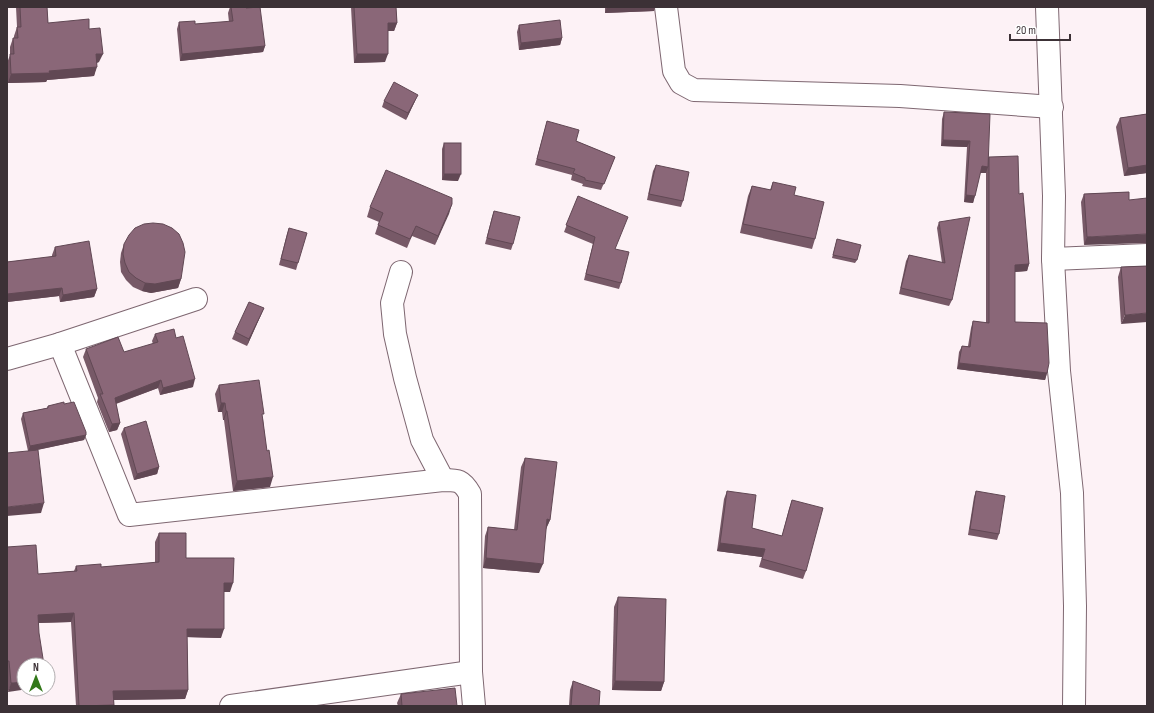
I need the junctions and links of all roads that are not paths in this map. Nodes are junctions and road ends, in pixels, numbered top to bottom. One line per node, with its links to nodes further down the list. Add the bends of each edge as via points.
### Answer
1 (666, 7): 3 (street, via 674,71 681,83 694,90 900,96)
2 (1047, 7): 3 (street)
3 (1052, 107): 5 (street)
4 (1147, 255): 5 (street)
5 (1053, 259): 14 (street, via 1059,371 1072,493)
6 (401, 272): 10 (street, via 392,303 394,334 422,440)
7 (196, 299): 8 (street)
8 (60, 344): 9 (street); 10 (street, via 129,515)
9 (7, 359)
10 (443, 480): 11 (street, via 457,480 465,485 470,494)
11 (471, 672): 12 (street); 13 (street)
12 (231, 706)
13 (474, 706)
14 (1074, 706)

